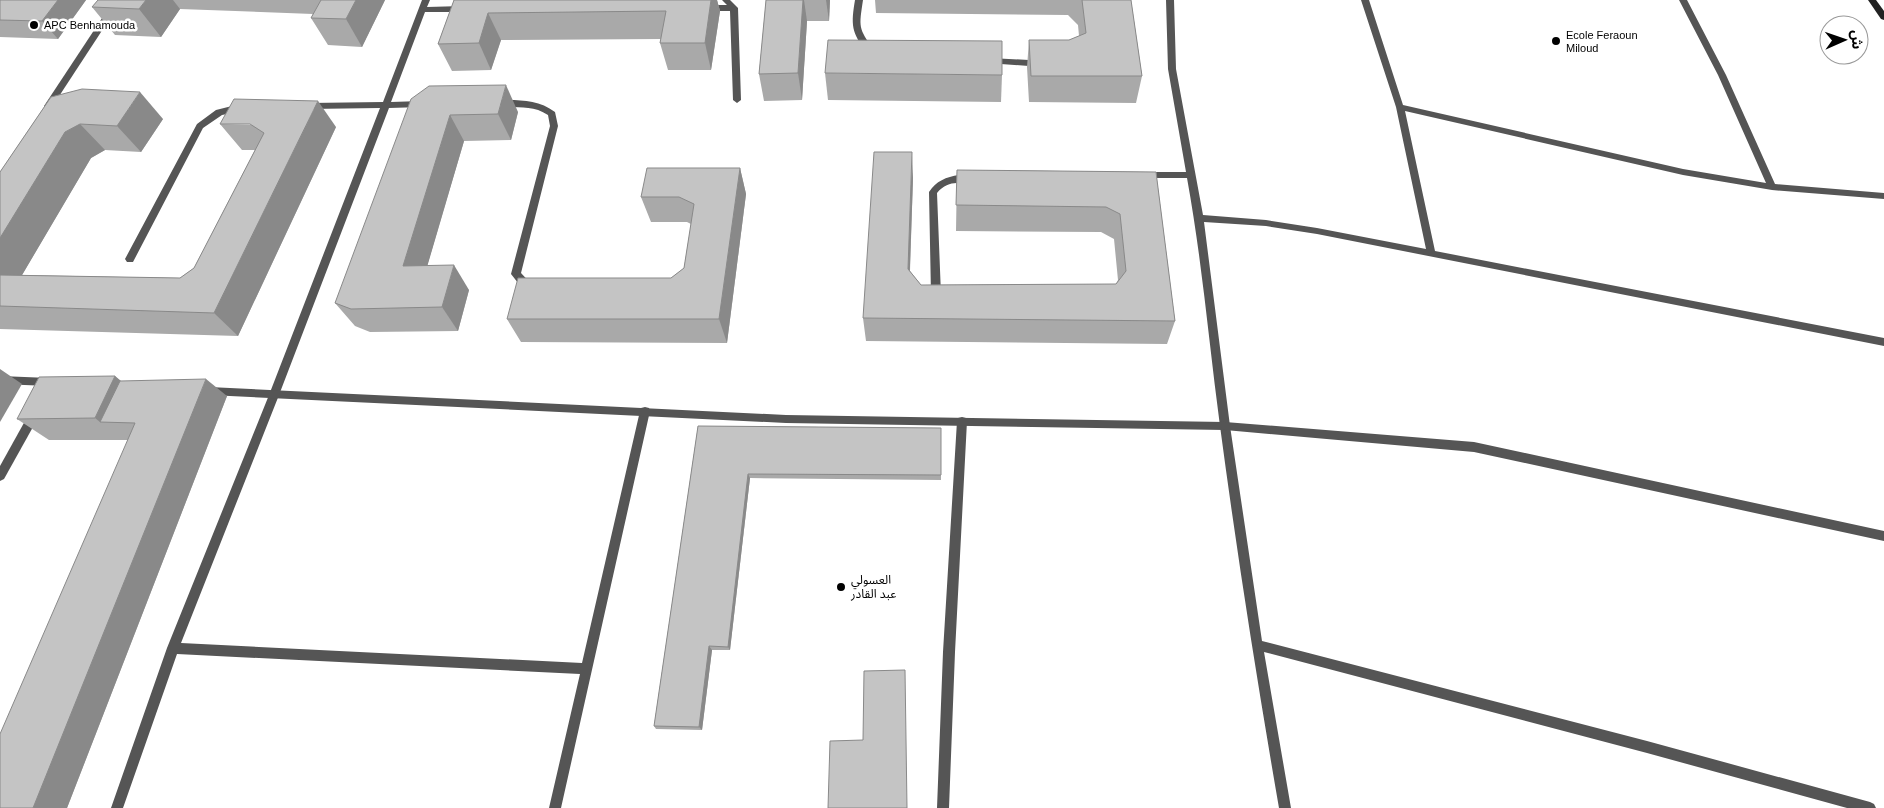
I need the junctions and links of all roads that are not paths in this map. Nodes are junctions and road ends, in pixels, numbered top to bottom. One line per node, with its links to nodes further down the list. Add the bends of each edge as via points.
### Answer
1 (118, 0): 23 (street)
2 (726, 0): 10 (street)
3 (859, 0): 13 (street, via 856,34 871,52)
4 (1170, 0): 24 (street, via 1172,69)
5 (1365, 0): 21 (street)
6 (1683, 0): 27 (street, via 1722,75)
7 (1872, 0): 12 (main road)
8 (424, 5): 11 (street); 18 (street)
9 (695, 8): 10 (street)
10 (734, 8): 16 (street)
11 (472, 9)
12 (1884, 17)
13 (880, 53)
14 (979, 61): 15 (street)
15 (1029, 63)
16 (737, 100)
17 (492, 103): 32 (street, via 531,103 545,107 552,114 554,126 516,274 525,285)
18 (384, 104): 19 (street); 20 (street); 38 (street)
19 (433, 104)
20 (297, 107)
21 (1400, 107): 27 (street, via 1682,172); 30 (street)
22 (248, 108): 31 (street, via 229,108 211,116 200,126)
23 (43, 113)
24 (1192, 175): 25 (street); 29 (street)
25 (1134, 176)
26 (981, 177): 33 (street, via 950,180 938,185 933,192)
27 (1772, 187): 28 (street)
28 (1884, 196)
29 (1199, 218): 30 (street, via 1292,227); 42 (street)
30 (1431, 253): 34 (street)
31 (130, 258)
32 (538, 292)
33 (936, 295)
34 (1884, 342)
35 (0, 380): 36 (street)
36 (55, 385)
37 (197, 390): 38 (street)
38 (274, 395): 40 (street); 46 (street)
39 (39, 408): 43 (street)
40 (645, 411): 41 (street, via 786,419); 47 (street)
41 (962, 421): 42 (street); 50 (street)
42 (1226, 426): 44 (street, via 1474,447); 45 (street)
43 (0, 476)
44 (1884, 536)
45 (1257, 644): 51 (street); 52 (street)
46 (174, 648): 47 (street); 48 (street)
47 (586, 669): 49 (street)
48 (118, 808)
49 (554, 808)
50 (942, 808)
51 (1284, 808)
52 (1870, 808)

